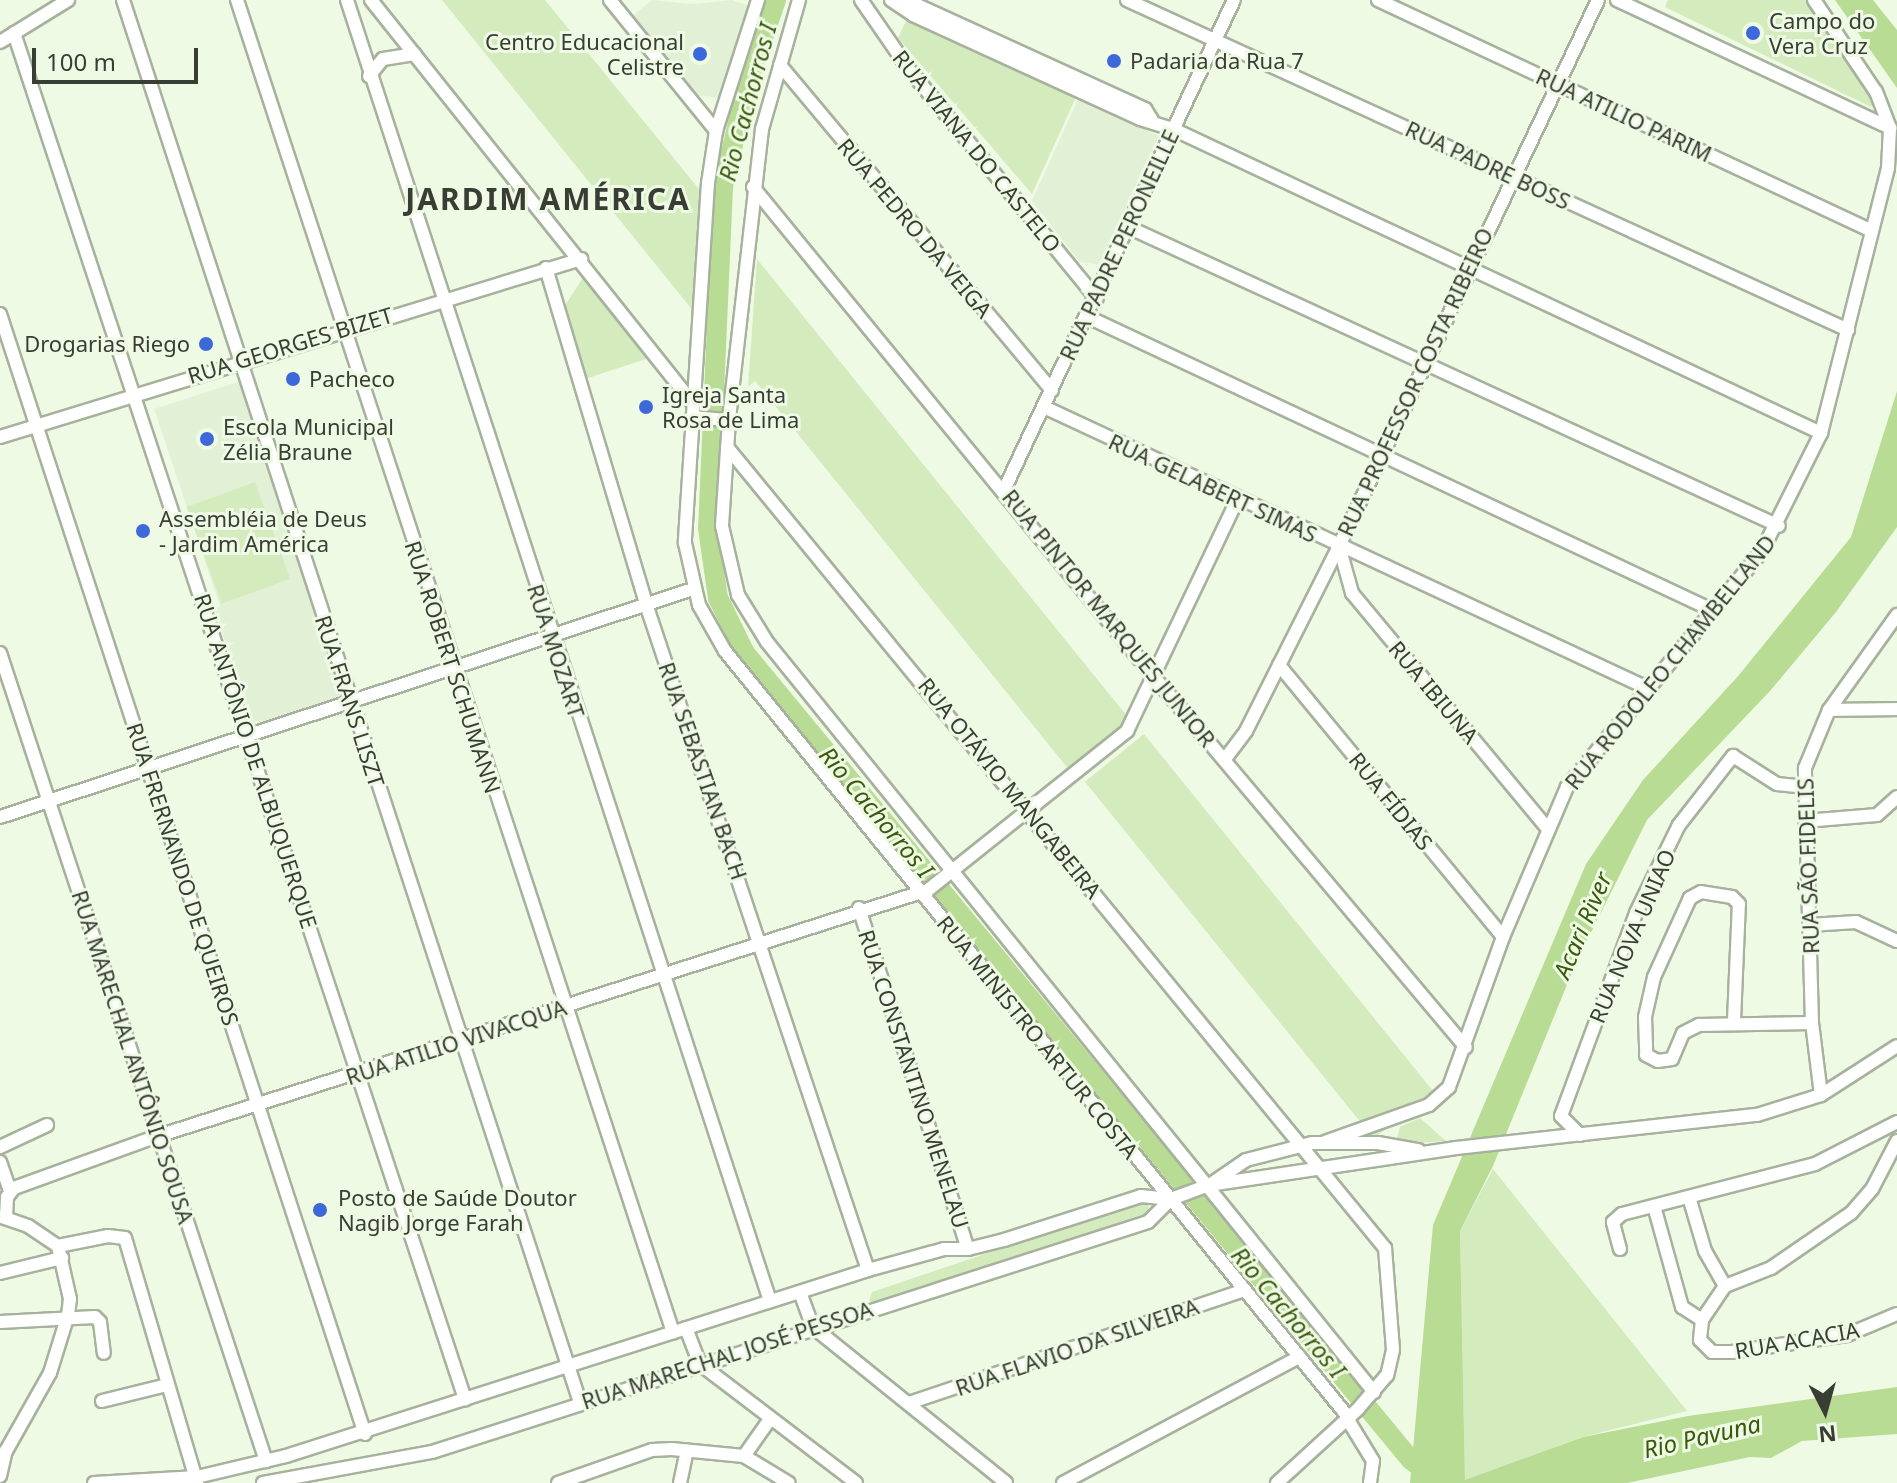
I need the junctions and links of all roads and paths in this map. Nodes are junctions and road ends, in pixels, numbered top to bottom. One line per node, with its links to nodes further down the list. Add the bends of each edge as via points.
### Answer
1 (68, 0): 17 (street)
2 (123, 0): 43 (street, RUA FRANS LISZT)
3 (237, 0): 40 (street, RUA ROBERT SCHUMANN)
4 (347, 0): 22 (street, RUA MOZART)
5 (371, 0): 20 (street)
6 (610, 0): 25 (street)
7 (758, 0): 24 (street, RUA MINISTRO ARTUR COSTA)
8 (799, 0): 21 (street, RUA MINISTRO ARTUR COSTA)
9 (861, 0): 37 (street, RUA VIANA DO CASTELO, via 918,80)
10 (891, 0): 27 (street, via 913,15)
11 (1127, 0): 18 (street, RUA PADRE BOSS)
12 (1234, 0): 18 (street, RUA PADRE PERONEILLE)
13 (1378, 0): 23 (street, RUA ATILIO PARIM)
14 (1598, 0): 23 (street, RUA PROFESSOR COSTA RIBEIRO)
15 (1617, 0): 26 (street)
16 (1814, 0): 26 (street, RUA RODOLFO CHAMBELLAND, via 1876,92)
17 (14, 33): 19 (street); 45 (street, RUA ANTÔNIO DE ALBUQUERQUE)
18 (1216, 41): 27 (street, RUA PADRE PERONEILLE); 29 (street, RUA PADRE BOSS)
19 (0, 42)
20 (415, 54): 22 (street, via 383,59); 33 (street)
21 (780, 65): 30 (street, RUA MINISTRO ARTUR COSTA); 44 (street, RUA PEDRO DA VEIGA)
22 (369, 76): 36 (street, RUA MOZART)
23 (1557, 83): 29 (street, RUA PROFESSOR COSTA RIBEIRO); 32 (street, RUA ATILIO PARIM)
24 (726, 99): 25 (street, via 711,106); 28 (street, RUA MINISTRO ARTUR COSTA)
25 (695, 104): 28 (street)
26 (1890, 128): 32 (street, RUA RODOLFO CHAMBELLAND, via 1888,168)
27 (1173, 129): 31 (street, RUA PADRE PERONEILLE); 34 (street)
28 (716, 131): 46 (street, RUA MINISTRO ARTUR COSTA)
29 (1511, 175): 34 (street, RUA PROFESSOR COSTA RIBEIRO); 41 (street, RUA PADRE BOSS)
30 (753, 187): 49 (street, RUA MINISTRO ARTUR COSTA); 55 (street, RUA PINTOR MARQUES JUNIOR)
31 (1128, 227): 37 (street, RUA PADRE PERONEILLE); 42 (street)
32 (1870, 230): 41 (street, RUA RODOLFO CHAMBELLAND)
33 (581, 259): 35 (street, RUA GEORGES BIZET); 46 (street)
34 (1469, 267): 42 (street, RUA PROFESSOR COSTA RIBEIRO); 51 (street)
35 (546, 268): 36 (street, RUA GEORGES BIZET); 60 (street, RUA SEBASTIAN BACH)
36 (442, 297): 40 (street, RUA GEORGES BIZET); 63 (street, RUA MOZART)
37 (1097, 299): 39 (street, RUA PADRE PERONEILLE)
38 (0, 314): 50 (street, RUA FRERNANDO DE QUEIROS)
39 (1088, 317): 44 (street, RUA PADRE PERONEILLE); 54 (street)
40 (341, 330): 43 (street, RUA GEORGES BIZET); 66 (street, RUA ROBERT SCHUMANN)
41 (1848, 330): 51 (street, RUA RODOLFO CHAMBELLAND)
42 (1426, 360): 54 (street, RUA PROFESSOR COSTA RIBEIRO); 57 (street)
43 (241, 363): 45 (street, RUA GEORGES BIZET); 69 (street, RUA FRANS LISZT)
44 (1052, 390): 47 (street, RUA PADRE PERONEILLE)
45 (134, 393): 50 (street, RUA GEORGES BIZET); 72 (street, RUA ANTÔNIO DE ALBUQUERQUE)
46 (692, 402): 48 (street, RUA MINISTRO ARTUR COSTA)
47 (1044, 407): 55 (street, RUA PADRE PERONEILLE); 56 (street, RUA GELABERT SIMAS)
48 (696, 417): 49 (street); 59 (street, RUA MINISTRO ARTUR COSTA, via 685,543)
49 (724, 419): 53 (street, RUA MINISTRO ARTUR COSTA)
50 (36, 425): 52 (street, RUA GEORGES BIZET); 74 (street, RUA FRERNANDO DE QUEIROS)
51 (1821, 433): 57 (street, RUA RODOLFO CHAMBELLAND)
52 (0, 437)
53 (727, 447): 78 (street, RUA OTÁVIO MANGABEIRA); 82 (street, RUA MINISTRO ARTUR COSTA, via 723,540 746,611)
54 (1382, 457): 58 (street, RUA PROFESSOR COSTA RIBEIRO); 61 (street)
55 (1004, 490): 67 (street, RUA PINTOR MARQUES JUNIOR)
56 (1237, 500): 58 (street, RUA GELABERT SIMAS); 67 (street, RUA ATILIO VIVACQUA)
57 (1779, 526): 61 (street, RUA RODOLFO CHAMBELLAND)
58 (1339, 546): 65 (street, RUA PROFESSOR COSTA RIBEIRO); 68 (street, RUA GELABERT SIMAS); 81 (street, RUA IBIUNA, via 1352,593)
59 (693, 589): 60 (street); 83 (street, RUA MINISTRO ARTUR COSTA, via 725,651)
60 (647, 607): 63 (street); 87 (street, RUA SEBASTIAN BACH)
61 (1712, 610): 68 (street, RUA RODOLFO CHAMBELLAND)
62 (1897, 615): 71 (street, RUA SÃO FIDELIS)
63 (551, 637): 66 (street); 89 (street, RUA MOZART)
64 (0, 653): 77 (street, RUA MARECHAL ANTÔNIO SOUSA)
65 (1279, 665): 73 (street, RUA PROFESSOR COSTA RIBEIRO, via 1246,731); 86 (street, RUA FÍDIAS)
66 (453, 668): 69 (street); 90 (street, RUA ROBERT SCHUMANN)
67 (1154, 677): 73 (street, RUA PINTOR MARQUES JUNIOR); 78 (street, RUA ATILIO VIVACQUA, via 1127,731)
68 (1645, 687): 81 (street, RUA RODOLFO CHAMBELLAND, via 1580,768)
69 (351, 702): 72 (street); 93 (street, RUA FRANS LISZT)
70 (1897, 709): 71 (street)
71 (1829, 710): 75 (street, RUA SÃO FIDELIS, via 1810,749)
72 (248, 736): 74 (street); 96 (street, RUA ANTÔNIO DE ALBUQUERQUE)
73 (1225, 759): 95 (street, RUA PINTOR MARQUES JUNIOR)
74 (148, 770): 77 (street); 98 (street, RUA FRERNANDO DE QUEIROS)
75 (1806, 787): 80 (street, RUA SÃO FIDELIS); 103 (street, RUA NOVA UNIAO, via 1777,784 1733,756 1679,825 1636,913 1561,1116)
76 (1897, 797): 80 (street, via 1877,815)
77 (49, 802): 79 (street); 104 (street, RUA MARECHAL ANTÔNIO SOUSA)
78 (1029, 812): 82 (street, RUA ATILIO VIVACQUA); 102 (street, RUA OTÁVIO MANGABEIRA)
79 (0, 817)
80 (1805, 821): 85 (street, RUA SÃO FIDELIS)
81 (1547, 828): 86 (street, RUA RODOLFO CHAMBELLAND)
82 (954, 874): 83 (street, RUA ATILIO VIVACQUA); 113 (street, RUA MINISTRO ARTUR COSTA)
83 (924, 892): 84 (street, RUA ATILIO VIVACQUA); 116 (street, RUA MINISTRO ARTUR COSTA)
84 (859, 908): 87 (street, RUA ATILIO VIVACQUA); 119 (street, RUA CONSTANTINO MENELAU)
85 (1810, 925): 88 (street, via 1856,922); 92 (street, RUA SÃO FIDELIS)
86 (1503, 937): 95 (street, RUA RODOLFO CHAMBELLAND)
87 (761, 939): 89 (street, RUA ATILIO VIVACQUA); 122 (street, RUA SEBASTIAN BACH)
88 (1897, 941)
89 (662, 973): 90 (street, RUA ATILIO VIVACQUA); 127 (street, RUA MOZART)
90 (566, 1006): 93 (street, RUA ATILIO VIVACQUA); 134 (street, RUA ROBERT SCHUMANN)
91 (1734, 1021): 91 (street, via 1690,1028 1672,1059 1658,1061 1646,1055 1645,1017 1654,977 1690,898 1701,892 1732,897 1739,904); 92 (street)
92 (1812, 1023): 97 (street, RUA SÃO FIDELIS)
93 (462, 1040): 96 (street, RUA ATILIO VIVACQUA); 138 (street, RUA FRANS LISZT)
94 (1897, 1046): 97 (street)
95 (1466, 1047): 99 (street, RUA RODOLFO CHAMBELLAND, via 1439,1097)
96 (358, 1074): 98 (street, RUA ATILIO VIVACQUA); 141 (street, RUA ANTÔNIO DE ALBUQUERQUE)
97 (1821, 1095): 103 (street, via 1757,1115)
98 (260, 1104): 104 (street, RUA ATILIO VIVACQUA); 147 (street, RUA FRERNANDO DE QUEIROS)
99 (1394, 1119): 106 (street, RUA RODOLFO CHAMBELLAND); 110 (street, via 1388,1131)
100 (1897, 1122): 115 (street, via 1815,1164)
101 (47, 1125): 108 (street)
102 (1292, 1130): 107 (street, RUA OTÁVIO MANGABEIRA); 109 (street)
103 (1580, 1135): 110 (street, RUA MARECHAL JOSÉ PESSOA)
104 (158, 1136): 114 (street, RUA ATILIO VIVACQUA); 150 (street, RUA MARECHAL ANTÔNIO SOUSA)
105 (1897, 1141): 124 (street, via 1872,1189 1851,1213 1771,1268)
106 (1325, 1142): 107 (street, RUA MARECHAL JOSÉ PESSOA); 110 (street, RUA MARECHAL JOSÉ PESSOA)
107 (1304, 1145): 109 (street, RUA MARECHAL JOSÉ PESSOA); 112 (street, RUA OTÁVIO MANGABEIRA)
108 (0, 1147)
109 (1287, 1148): 113 (street, RUA MARECHAL JOSÉ PESSOA, via 1238,1163)
110 (1393, 1151): 112 (street, RUA MARECHAL JOSÉ PESSOA)
111 (0, 1162): 114 (street)
112 (1323, 1168): 113 (street, RUA MARECHAL JOSÉ PESSOA); 140 (street, RUA OTÁVIO MANGABEIRA, via 1381,1241 1388,1258 1393,1350 1387,1375)
113 (1204, 1187): 116 (street, RUA MARECHAL JOSÉ PESSOA); 140 (street, RUA MINISTRO ARTUR COSTA)
114 (10, 1191): 118 (street)
115 (1689, 1197): 117 (street); 124 (street, via 1705,1251)
116 (1176, 1198): 119 (street, RUA MARECHAL JOSÉ PESSOA, via 1141,1196); 125 (street, RUA MINISTRO ARTUR COSTA); 132 (street, RUA MARECHAL JOSÉ PESSOA, via 1148,1222)
117 (1654, 1206): 120 (street, via 1615,1218); 130 (street, via 1680,1303)
118 (3, 1217): 121 (street)
119 (968, 1249): 122 (street, RUA MARECHAL JOSÉ PESSOA, via 944,1249)
120 (1620, 1249)
121 (60, 1252): 123 (street); 129 (street); 139 (street, via 108,1236 125,1238)
122 (868, 1270): 126 (street, RUA MARECHAL JOSÉ PESSOA)
123 (0, 1273)
124 (1725, 1286): 130 (street)
125 (1244, 1290): 136 (street, RUA MINISTRO ARTUR COSTA); 144 (street, RUA FLAVIO DA SILVEIRA)
126 (800, 1292): 127 (street, RUA MARECHAL JOSÉ PESSOA); 132 (street)
127 (770, 1301): 133 (street, RUA MARECHAL JOSÉ PESSOA)
128 (1897, 1314): 130 (street, RUA ACACIA, via 1847,1335 1732,1352 1712,1352 1700,1340)
129 (68, 1315): 131 (street); 135 (street, via 98,1318); 151 (street, via 50,1373 6,1451)
130 (1702, 1320)
131 (0, 1322)
132 (813, 1327): 137 (street, RUA MARECHAL JOSÉ PESSOA); 144 (street)
133 (686, 1328): 134 (street, RUA MARECHAL JOSÉ PESSOA); 137 (street)
134 (673, 1332): 138 (street, RUA MARECHAL JOSÉ PESSOA)
135 (104, 1353)
136 (1299, 1357): 145 (street, RUA MINISTRO ARTUR COSTA); 160 (street)
137 (700, 1364): 143 (street, RUA MARECHAL JOSÉ PESSOA); 146 (street)
138 (568, 1365): 141 (street, RUA MARECHAL JOSÉ PESSOA); 143 (street, RUA FRANS LISZT)
139 (167, 1385): 142 (street); 152 (street)
140 (1372, 1394): 145 (street, RUA OTÁVIO MANGABEIRA)
141 (465, 1399): 147 (street, RUA MARECHAL JOSÉ PESSOA)
142 (102, 1401)
143 (580, 1402): 153 (street, RUA MARECHAL JOSÉ PESSOA, via 398,1462)
144 (909, 1403): 159 (street)
145 (1352, 1416): 161 (street, RUA OTÁVIO MANGABEIRA); 162 (street, RUA MINISTRO ARTUR COSTA, via 1373,1461)
146 (770, 1419): 149 (street); 158 (street)
147 (365, 1434): 150 (street, RUA MARECHAL JOSÉ PESSOA)
148 (687, 1451): 149 (street); 155 (street, via 652,1450); 156 (street)
149 (744, 1456): 157 (street)
150 (266, 1461): 152 (street, RUA MARECHAL JOSÉ PESSOA)
151 (0, 1476)
152 (197, 1480): 154 (street, RUA MARECHAL JOSÉ PESSOA)
153 (267, 1482)
154 (94, 1483)
155 (558, 1483)
156 (680, 1483)
157 (789, 1483)
158 (856, 1483)
159 (1006, 1483)
160 (1063, 1483)
161 (1277, 1483)
162 (1370, 1483)

